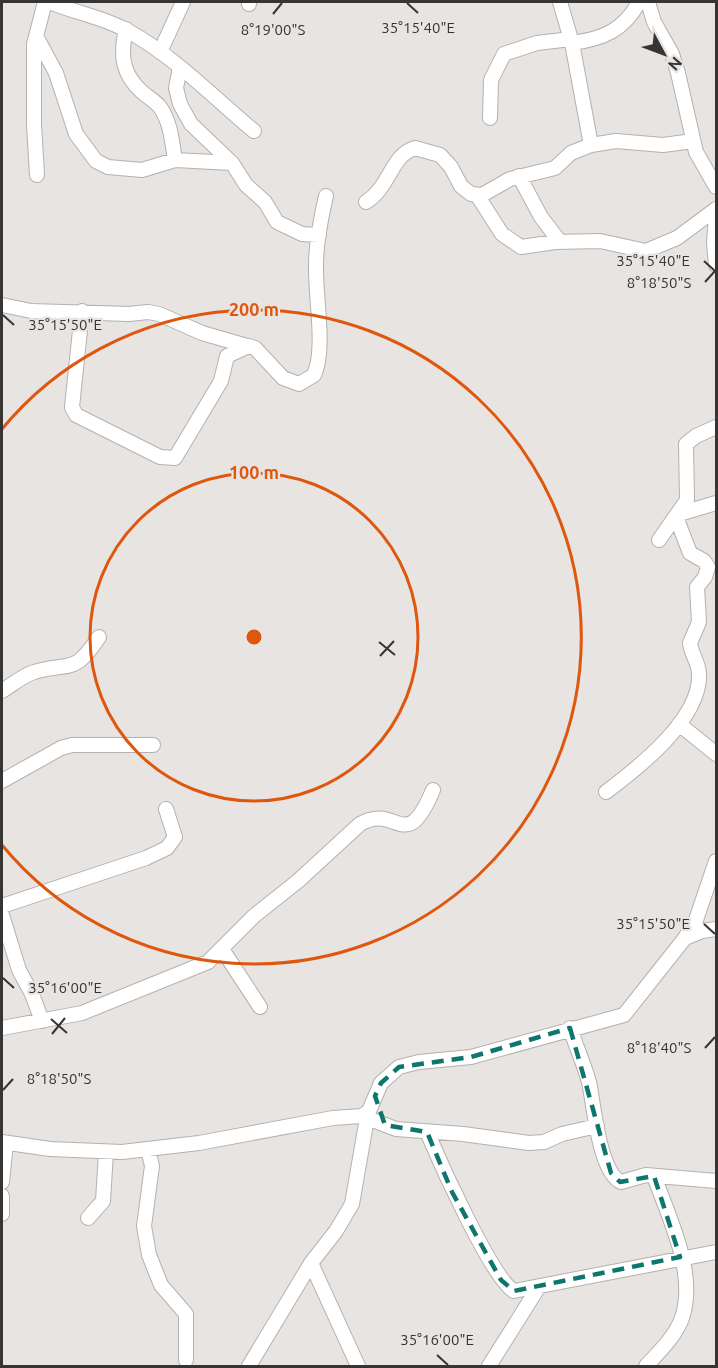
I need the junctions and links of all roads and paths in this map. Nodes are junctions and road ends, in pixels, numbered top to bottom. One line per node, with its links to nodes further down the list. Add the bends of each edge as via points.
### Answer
1 (45, 2): 8 (street)
2 (50, 2): 7 (street)
3 (183, 2): 10 (street)
4 (560, 2): 9 (street)
5 (639, 2): 9 (street, via 622,27 593,40)
6 (648, 2): 14 (street, via 672,54)
7 (126, 29): 10 (street); 16 (street, via 122,47 126,71 163,112)
8 (36, 36): 16 (street, via 56,73 76,134 96,161 108,167 142,170); 18 (street, via 33,88)
9 (571, 41): 12 (street, via 537,43 504,54 491,80); 15 (street)
10 (160, 52): 11 (street)
11 (180, 67): 13 (street); 17 (street, via 176,88 180,104 191,124)
12 (490, 118)
13 (254, 131)
14 (693, 141): 15 (street, via 663,146 616,141); 20 (street)
15 (591, 145): 19 (street, via 571,153 555,168)
16 (175, 160): 17 (street)
17 (232, 163): 26 (street, via 277,222 302,234)
18 (37, 175)
19 (519, 176): 21 (street, via 487,194); 27 (street, via 541,218)
20 (717, 188)
21 (477, 195): 23 (street, via 461,186 440,154 415,148 396,162 380,192); 27 (street, via 502,234 517,246)
22 (326, 196): 26 (street)
23 (366, 202)
24 (717, 209): 27 (street, via 677,238 646,250 600,242)
25 (717, 217): 28 (street)
26 (319, 235): 31 (street, via 316,267 321,346 314,375 299,384 289,382 261,352)
27 (560, 242)
28 (717, 265)
29 (2, 305): 30 (street, via 31,311)
30 (82, 311): 31 (street, via 159,314 202,333); 31 (street, via 72,407 76,415 167,458 176,458 182,450 221,381 228,356)
31 (249, 346)
32 (717, 427): 33 (street, via 686,444)
33 (688, 490): 34 (street); 35 (street)
34 (714, 504): 35 (street)
35 (678, 515): 36 (street); 39 (street, via 688,550 706,563 708,571 697,588 699,622 690,643 699,680)
36 (659, 540)
37 (99, 637): 38 (street, via 76,665 32,673)
38 (2, 691)
39 (679, 724): 41 (street); 44 (street, via 660,746)
40 (153, 745): 42 (street, via 72,745)
41 (717, 754)
42 (2, 781)
43 (433, 790): 51 (street, via 420,819 414,823 372,819 360,824 254,916)
44 (606, 792)
45 (166, 809): 47 (street, via 175,837 167,848)
46 (717, 861): 50 (street, via 696,920)
47 (2, 906)
48 (2, 915): 53 (street, via 19,970)
49 (717, 930): 50 (street)
50 (685, 938): 55 (street, via 624,1015)
51 (222, 950): 52 (street); 53 (street, via 208,962 119,999)
52 (260, 1007)
53 (42, 1022): 54 (street)
54 (2, 1028)
55 (570, 1028): 56 (street, via 471,1056 399,1067 381,1083); 59 (street, via 588,1081)
56 (375, 1096): 57 (street); 58 (street)
57 (365, 1117): 58 (street); 62 (street, via 333,1118); 72 (street, via 352,1204)
58 (386, 1125): 60 (street)
59 (597, 1126): 60 (street, via 537,1143); 64 (street, via 614,1178 621,1182)
60 (427, 1132): 73 (street, via 452,1192 501,1280 514,1291)
61 (4, 1142): 63 (street); 66 (street)
62 (148, 1149): 63 (street); 74 (street, via 152,1166 145,1216 148,1245 161,1285 186,1314)
63 (106, 1152): 69 (street, via 103,1201)
64 (654, 1176): 65 (street); 71 (street)
65 (717, 1181)
66 (2, 1182)
67 (2, 1196): 68 (street)
68 (2, 1214)
69 (88, 1218)
70 (717, 1252): 71 (street)
71 (680, 1257): 73 (street); 78 (street, via 685,1301 681,1319 673,1336)
72 (310, 1263): 75 (street); 76 (street)
73 (538, 1288): 77 (street)
74 (186, 1360)
75 (249, 1366)
76 (358, 1366)
77 (489, 1366)
78 (646, 1366)

